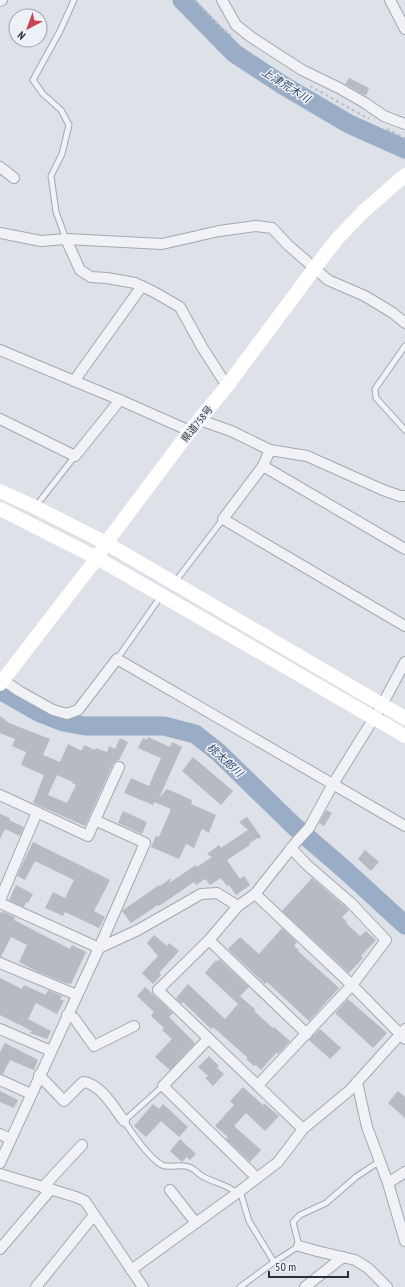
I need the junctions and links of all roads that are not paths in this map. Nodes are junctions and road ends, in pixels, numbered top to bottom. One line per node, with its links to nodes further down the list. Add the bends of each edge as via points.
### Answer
1 (74, 0): 10 (lane, via 33,80 43,94 61,110 69,126 62,154 51,176 56,212)
2 (222, 0): 5 (street, via 236,24 251,37 302,70 339,88 384,116)
3 (390, 0): 4 (street)
4 (405, 29)
5 (405, 124)
6 (0, 167): 8 (street)
7 (405, 175): 11 (street, 県道758号, via 352,223)
8 (14, 178)
9 (0, 233): 10 (street, via 41,241)
10 (66, 239): 11 (street, via 162,244 219,231 256,226 272,228); 12 (street, via 80,270 91,277)
11 (314, 268): 13 (street, via 328,280 365,296); 17 (street, 県道758号)
12 (142, 286): 16 (street); 17 (street, via 180,307)
13 (405, 323)
14 (405, 346): 21 (lane, via 375,389 376,398)
15 (0, 350): 16 (street)
16 (74, 380): 18 (street)
17 (227, 386): 20 (street, 県道758号)
18 (120, 400): 22 (street); 24 (street)
19 (0, 419): 24 (street)
20 (200, 420): 22 (street, 県道758号); 23 (street)
21 (405, 430)
22 (190, 431): 31 (street, 県道758号)
23 (270, 450): 25 (street); 27 (street, via 308,456 383,490)
24 (75, 456): 28 (lane)
25 (263, 466): 30 (street); 32 (street)
26 (0, 491): 28 (street)
27 (405, 496)
28 (35, 507): 31 (street)
29 (0, 509): 33 (street)
30 (222, 519): 34 (lane); 36 (street)
31 (106, 543): 33 (street, 県道758号); 34 (street)
32 (405, 549)
33 (97, 558): 35 (street); 39 (street, 県道758号)
34 (174, 583): 40 (street)
35 (162, 595): 37 (lane); 41 (street)
36 (405, 626)
37 (117, 659): 39 (street, via 78,710 67,714 53,710); 45 (street)
38 (405, 662): 40 (street)
39 (1, 681)
40 (382, 705): 41 (street); 42 (street)
41 (374, 717): 43 (street); 45 (street)
42 (405, 718)
43 (405, 736)
44 (119, 767): 48 (street)
45 (333, 784): 49 (street); 50 (street, via 308,828)
46 (0, 795): 47 (street)
47 (37, 812): 48 (street, via 88,836); 52 (street)
48 (95, 820): 56 (street, via 145,843)
49 (405, 826)
50 (291, 848): 51 (street); 58 (street, via 351,903 386,940)
51 (255, 894): 54 (street); 58 (street)
52 (0, 900)
53 (0, 903): 56 (street)
54 (238, 906): 55 (street); 56 (street, via 217,893 200,894 138,930)
55 (209, 940): 63 (street); 65 (street, via 158,990)
56 (99, 948): 59 (street)
57 (0, 963): 59 (street)
58 (352, 985): 63 (street); 64 (street)
59 (77, 995): 60 (street)
60 (68, 1015): 61 (street, via 74,1018 94,1046); 66 (street)
61 (134, 1026)
62 (0, 1029): 66 (street)
63 (307, 1034): 70 (street)
64 (404, 1034): 69 (street)
65 (208, 1039): 70 (street); 71 (street)
66 (51, 1051): 67 (street)
67 (39, 1075): 72 (street); 73 (street, via 64,1101 84,1082 89,1082 112,1104)
68 (0, 1080): 72 (street)
69 (357, 1082): 74 (street); 79 (street, via 367,1127)
70 (258, 1085): 74 (street)
71 (163, 1086): 73 (lane); 82 (street)
72 (31, 1094): 76 (street)
73 (124, 1121): 86 (lane, via 139,1143 160,1164 167,1167 189,1167 204,1177)
74 (303, 1130): 82 (street, via 278,1162)
75 (0, 1134): 76 (street)
76 (10, 1139): 78 (street)
77 (82, 1145): 84 (street)
78 (0, 1162)
79 (380, 1162): 83 (street); 90 (lane, via 356,1177 326,1203 300,1215 293,1222)
80 (405, 1172): 83 (street)
81 (0, 1174): 84 (street)
82 (257, 1178): 86 (street)
83 (388, 1183): 89 (street)
84 (47, 1188): 87 (street, via 85,1202); 91 (street)
85 (170, 1190): 88 (street)
86 (239, 1192): 88 (street); 93 (lane, via 249,1221)
87 (94, 1215): 94 (street); 95 (street)
88 (196, 1223): 94 (street)
89 (405, 1241)
90 (299, 1246): 92 (street); 93 (lane)
91 (0, 1249)
92 (342, 1257): 98 (street); 99 (street, via 355,1260 368,1268)
93 (274, 1262): 97 (lane)
94 (131, 1270): 96 (street)
95 (36, 1287)
96 (143, 1287)
97 (240, 1287)
98 (305, 1287)
99 (386, 1287)

